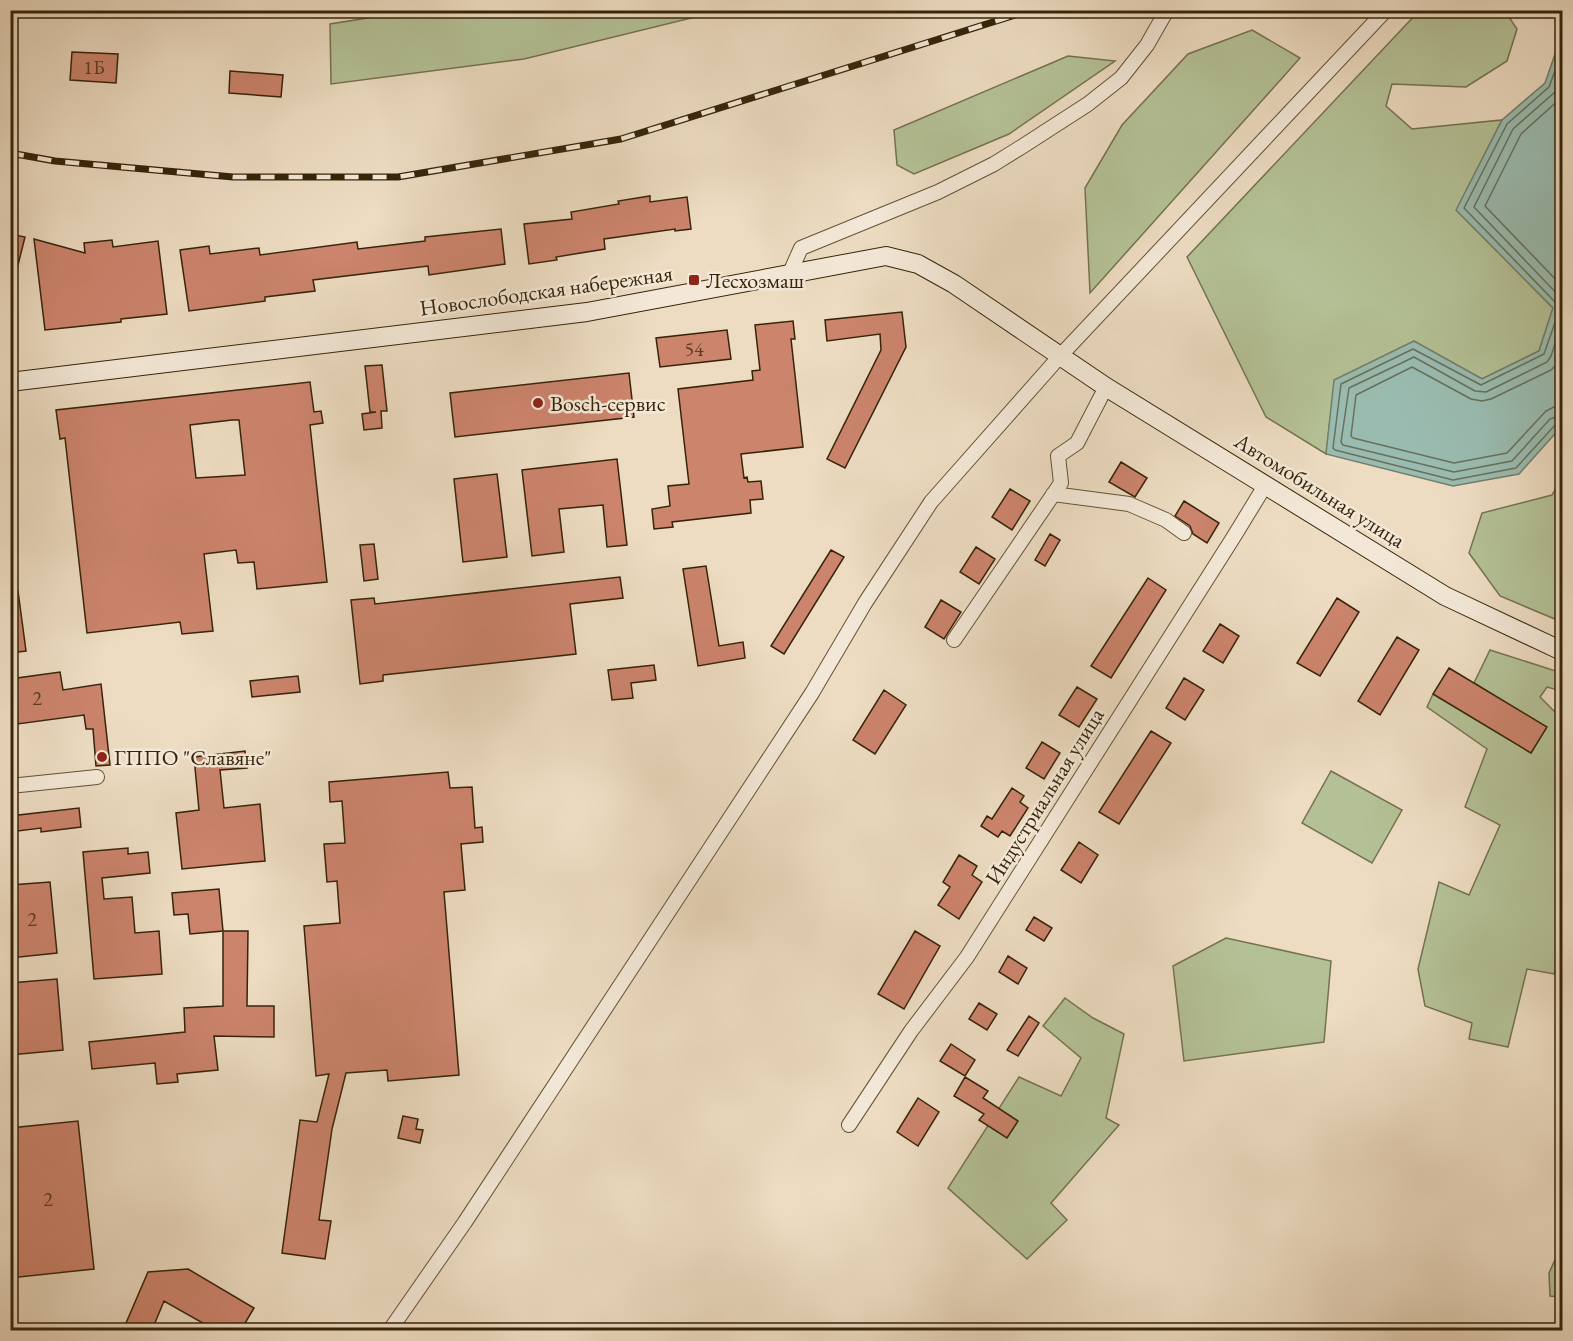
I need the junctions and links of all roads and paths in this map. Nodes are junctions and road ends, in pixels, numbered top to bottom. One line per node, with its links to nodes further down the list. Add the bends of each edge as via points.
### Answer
1 (1167, 10): 3 (street, via 1148,45 1121,78 1088,104 994,164 938,192 801,248)
2 (1386, 10): 4 (street)
3 (789, 275): 4 (street, Новослободская набережная, via 886,256 918,264); 5 (street, Новослободская набережная, via 586,312)
4 (1061, 355): 6 (street, Автомобильная улица); 15 (street, via 931,502 799,713 472,1212)
5 (10, 382)
6 (1106, 387): 7 (street, Автомобильная улица); 8 (street, via 1077,442 1059,456 1061,483)
7 (1266, 484): 11 (street, Автомобильная улица, via 1444,596); 14 (street, Индустриальная улица, via 967,957 911,1031)
8 (1053, 494): 9 (street, via 1129,504 1166,520); 10 (street)
9 (1184, 533)
10 (954, 640)
11 (1563, 651)
12 (97, 777): 13 (street)
13 (10, 786)
14 (849, 1125)
15 (390, 1330)

